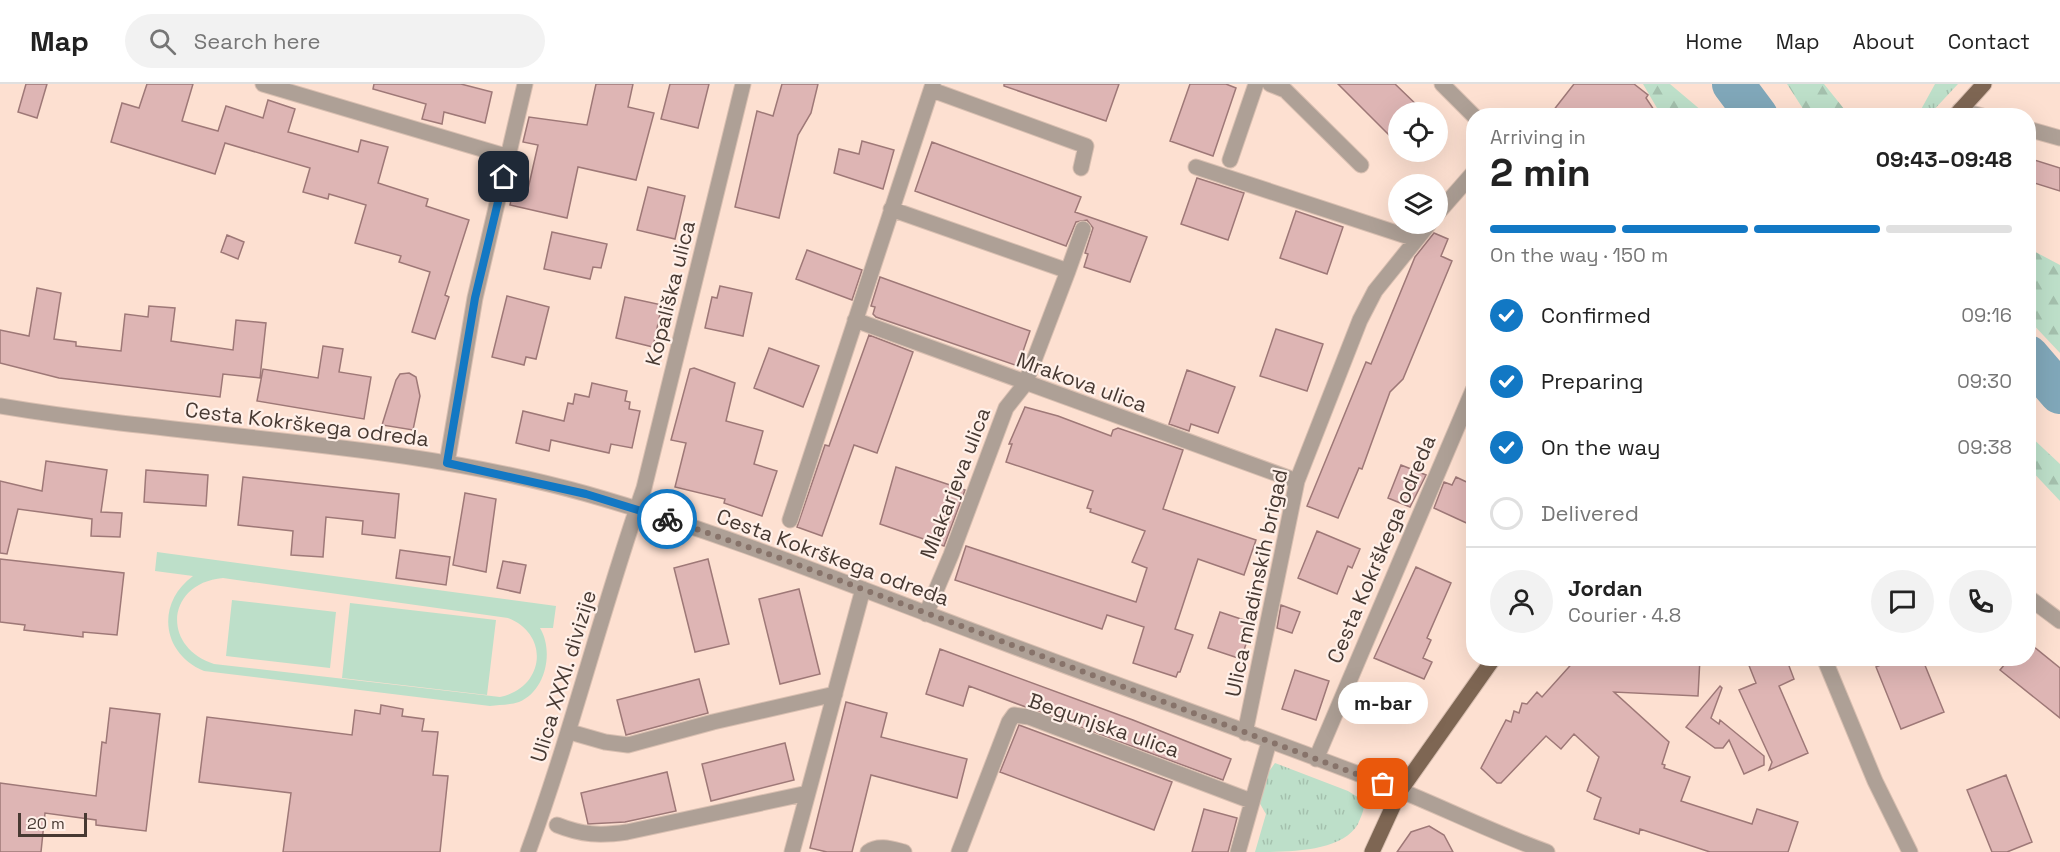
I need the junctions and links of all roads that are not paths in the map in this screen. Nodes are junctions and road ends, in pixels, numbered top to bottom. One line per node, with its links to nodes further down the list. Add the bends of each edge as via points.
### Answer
1 (263, 84): 13 (street)
2 (525, 84): 13 (street)
3 (742, 84): 31 (street, Kopališka ulica)
4 (1256, 84): 14 (street)
5 (1270, 84): 15 (street, via 1285,90)
6 (1442, 84): 9 (street)
7 (1984, 84): 10 (main road)
8 (933, 87): 17 (street, via 1086,146); 20 (street)
9 (1466, 108)
10 (1962, 108)
11 (2036, 131): 12 (street)
12 (2060, 138)
13 (509, 157): 29 (street, via 475,298)
14 (1230, 160)
15 (1361, 165)
16 (1196, 166): 23 (street)
17 (1081, 168)
18 (1466, 181): 19 (street)
19 (1448, 201)
20 (891, 209): 24 (street); 25 (street)
21 (1083, 230): 24 (street, Mlakarjeva ulica)
22 (1420, 234): 23 (street, Ulica mladinskih brigad)
23 (1415, 239): 30 (street, Ulica mladinskih brigad, via 1375,291 1360,320)
24 (1068, 271): 26 (street, Mlakarjeva ulica)
25 (855, 320): 26 (street, Mrakova ulica); 32 (street)
26 (1025, 384): 30 (street, Mrakova ulica); 35 (street, Mlakarjeva ulica, via 1005,408)
27 (0, 406): 29 (street, Cesta Kokrškega odreda, via 177,430 324,444)
28 (1466, 406): 43 (street, Cesta Kokrškega odreda)
29 (447, 463): 31 (street, Cesta Kokrškega odreda, via 586,494)
30 (1297, 481): 41 (street, Ulica mladinskih brigad)
31 (636, 511): 33 (street, Cesta Kokrškega odreda); 40 (street, Ulica XXXI. divizije, via 621,550)
32 (790, 520)
33 (863, 589): 35 (street, Cesta Kokrškega odreda); 39 (street)
34 (2036, 603): 36 (street)
35 (926, 614): 41 (street, Cesta Kokrškega odreda)
36 (2060, 621)
37 (1488, 666): 44 (main road)
38 (1827, 666): 56 (street, via 1875,781)
39 (835, 694): 40 (street, via 628,745); 45 (street)
40 (570, 732): 48 (street, Ulica XXXI. divizije)
41 (1245, 733): 42 (street, Cesta Kokrškega odreda)
42 (1269, 742): 43 (street, Cesta Kokrškega odreda); 46 (street)
43 (1316, 759): 44 (street, Cesta Kokrškega odreda)
44 (1400, 790): 54 (main road); 55 (street, Cesta Kokrškega odreda)
45 (808, 794): 47 (street, via 598,836); 49 (street)
46 (1251, 801): 52 (street, Begunjska ulica, via 1029,717 1014,715); 53 (street)
47 (557, 825)
48 (528, 852)
49 (792, 852)
50 (868, 852): 51 (street, via 887,847)
51 (904, 852)
52 (959, 852)
53 (1238, 852)
54 (1372, 852)
55 (1547, 852)
56 (1910, 852)

